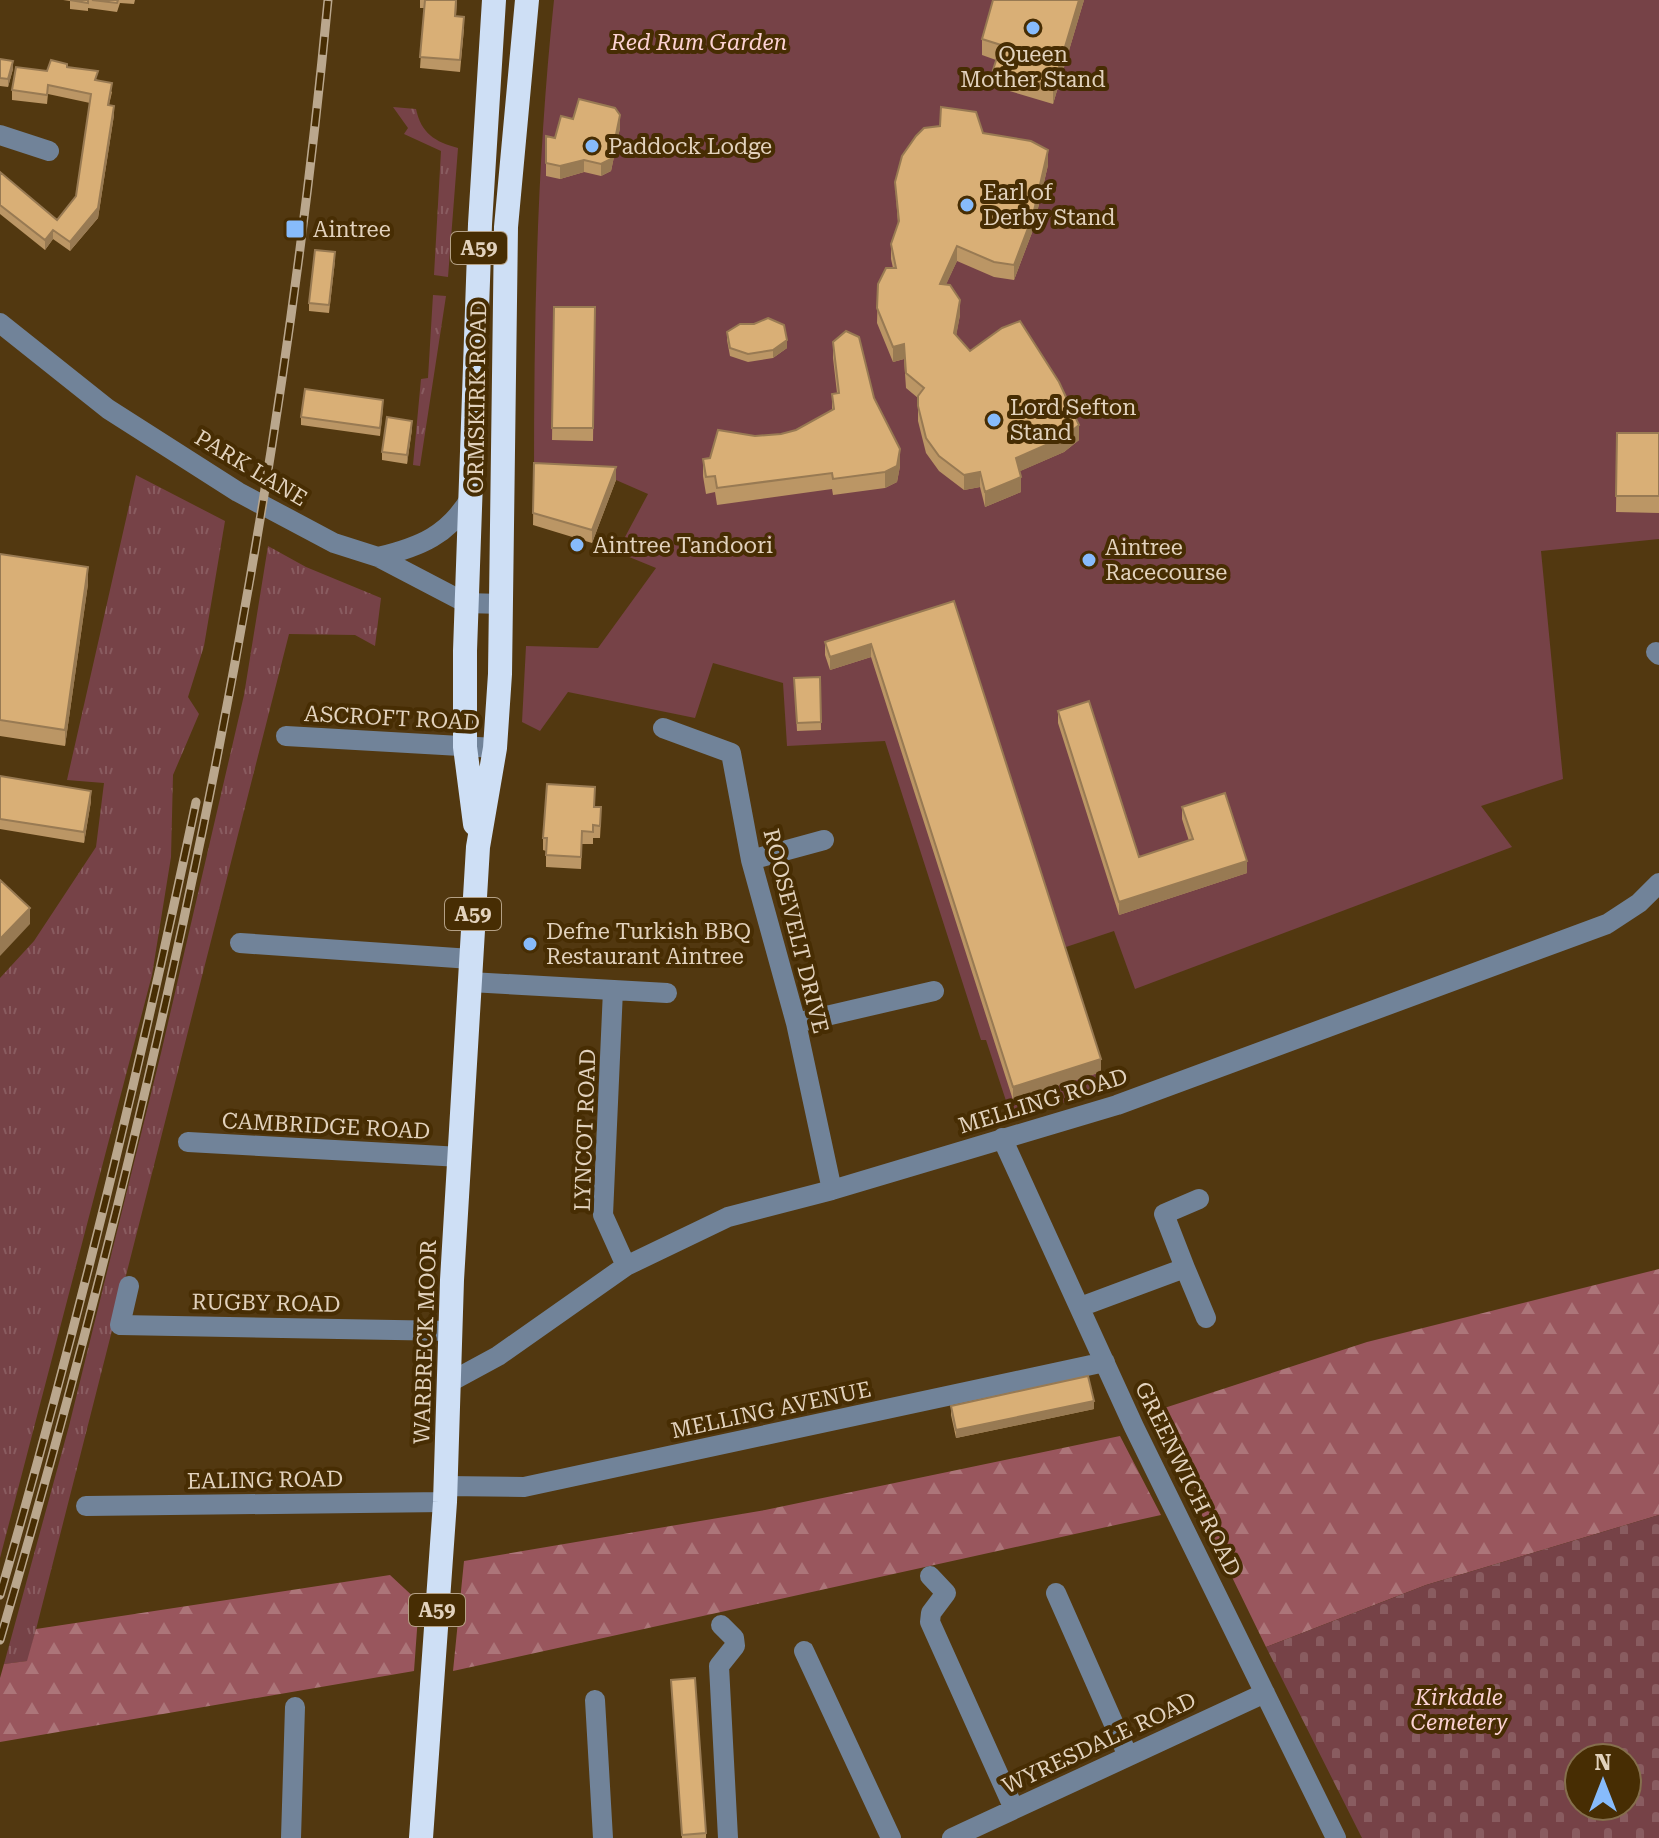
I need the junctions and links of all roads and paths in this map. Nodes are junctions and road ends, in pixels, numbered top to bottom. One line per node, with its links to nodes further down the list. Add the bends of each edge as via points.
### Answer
1 (494, 0): 6 (highway, ORMSKIRK ROAD / A59)
2 (527, 0): 9 (highway, ORMSKIRK ROAD / A59, via 506,227)
3 (0, 135): 4 (street)
4 (49, 151)
5 (0, 323): 7 (street, PARK LANE, via 108,409 238,492 349,549)
6 (471, 497): 7 (street, via 458,519 440,532 414,548); 8 (highway, ORMSKIRK ROAD / A59)
7 (378, 557): 8 (street, PARK LANE)
8 (466, 603): 9 (street, PARK LANE); 12 (highway, WARBRECK MOOR / A59)
9 (502, 604): 13 (highway, WARBRECK MOOR / A59)
10 (663, 728): 16 (street, ROOSEVELT DRIVE, via 731,753)
11 (286, 736): 12 (street, ASCROFT ROAD)
12 (465, 747): 13 (street, ASCROFT ROAD); 15 (highway, WARBRECK MOOR / A59)
13 (495, 748): 15 (highway, WARBRECK MOOR / A59)
14 (824, 840): 16 (street)
15 (478, 847): 19 (highway, WARBRECK MOOR / A59)
16 (751, 860): 23 (street, ROOSEVELT DRIVE)
17 (1659, 883): 24 (street, MELLING ROAD, via 1624,915 1561,943 1117,1105)
18 (240, 943): 19 (street)
19 (470, 971): 20 (street, via 544,986); 26 (highway, WARBRECK MOOR / A59)
20 (613, 990): 22 (street); 29 (street, LYNCOT ROAD, via 603,1215)
21 (934, 991): 23 (street)
22 (667, 993)
23 (796, 1023): 27 (street, ROOSEVELT DRIVE)
24 (1002, 1138): 27 (street, MELLING ROAD); 32 (street, GREENWICH ROAD)
25 (188, 1142): 26 (street, CAMBRIDGE ROAD)
26 (461, 1157): 34 (highway, WARBRECK MOOR / A59)
27 (832, 1190): 29 (street, MELLING ROAD, via 728,1217)
28 (1199, 1199): 30 (street, via 1164,1214)
29 (626, 1266): 36 (street, MELLING ROAD, via 498,1356)
30 (1185, 1268): 32 (street); 33 (street)
31 (129, 1286): 34 (street, RUGBY ROAD, via 120,1325)
32 (1080, 1307): 35 (street, GREENWICH ROAD)
33 (1206, 1318)
34 (451, 1331): 36 (highway, WARBRECK MOOR / A59)
35 (1105, 1362): 37 (street, MELLING AVENUE, via 524,1487); 43 (street, GREENWICH ROAD)
36 (450, 1382): 37 (highway, WARBRECK MOOR / A59)
37 (445, 1494): 38 (street, EALING ROAD); 49 (highway, WARBRECK MOOR / A59)
38 (86, 1506)
39 (930, 1576): 47 (street, via 954,1589 931,1613 930,1622)
40 (1056, 1593): 46 (street)
41 (721, 1625): 51 (street, via 743,1641 719,1666)
42 (804, 1651): 52 (street)
43 (1265, 1693): 46 (street, WYRESDALE ROAD); 54 (street, GREENWICH ROAD)
44 (595, 1700): 50 (street)
45 (295, 1707): 48 (street)
46 (1128, 1756): 47 (street, WYRESDALE ROAD)
47 (1014, 1809): 53 (street, WYRESDALE ROAD)
48 (291, 1838)
49 (421, 1838)
50 (603, 1838)
51 (728, 1838)
52 (891, 1838)
53 (952, 1838)
54 (1336, 1838)

